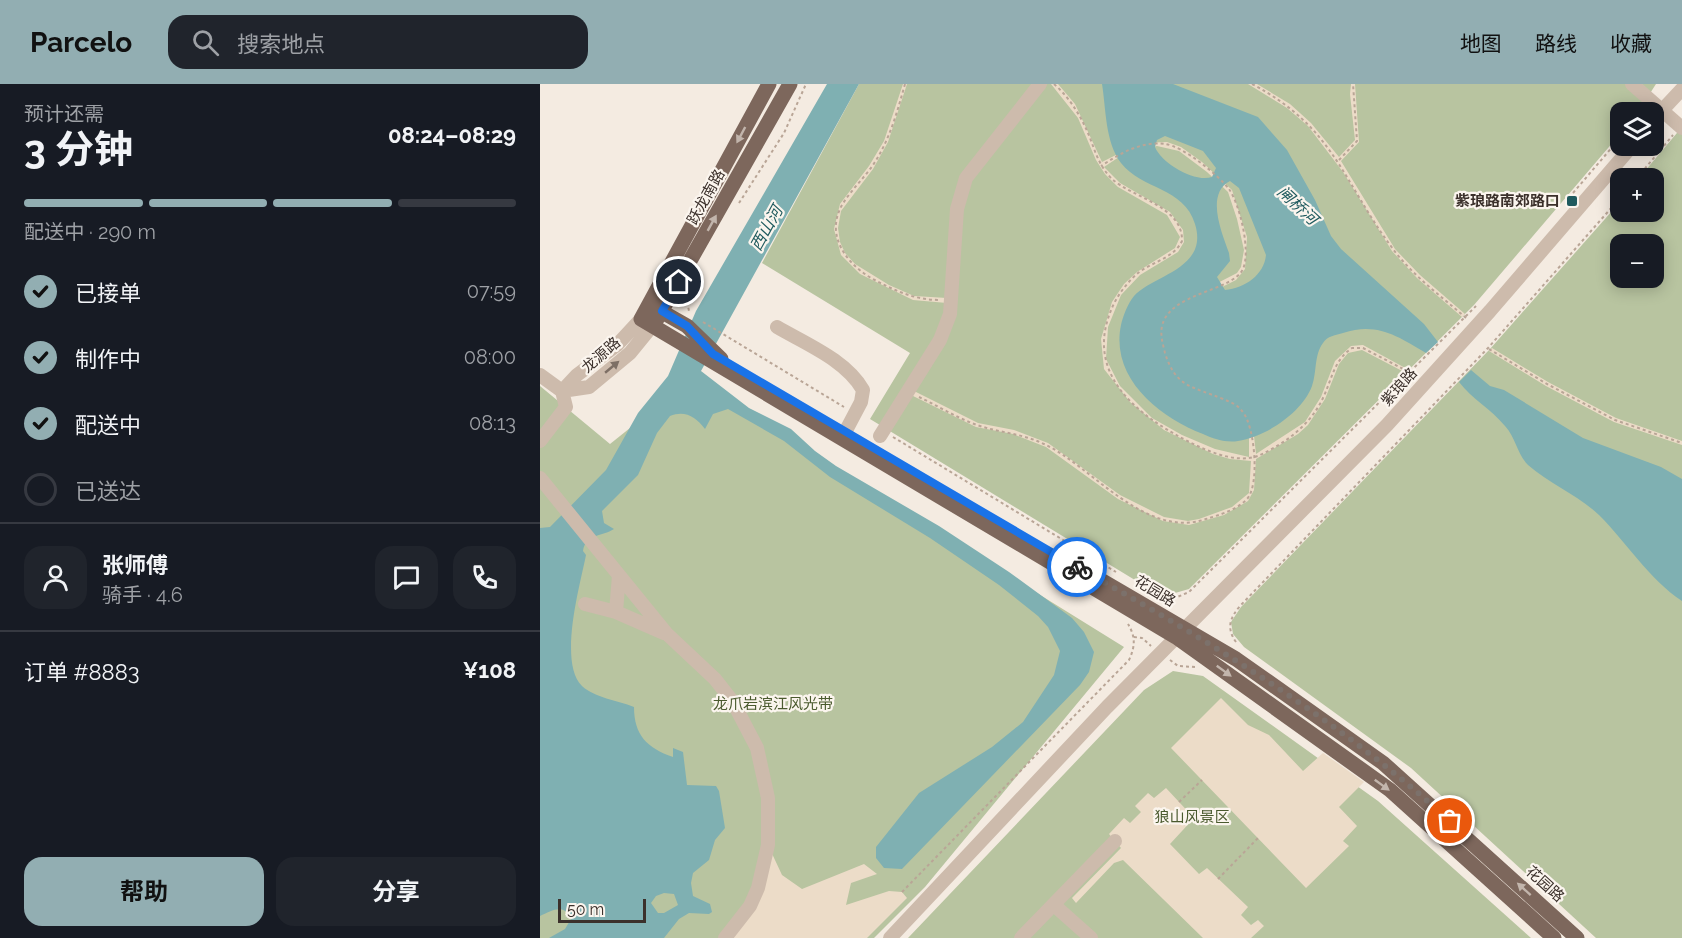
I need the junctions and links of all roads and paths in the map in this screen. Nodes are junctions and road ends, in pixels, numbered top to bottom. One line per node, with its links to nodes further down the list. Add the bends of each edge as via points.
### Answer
1 (769, 84): 26 (main road, 跃龙南路, one-way to 26)
2 (790, 84): 26 (main road, 跃龙南路, one-way to 2)
3 (806, 84): 21 (path, via 784,133)
4 (905, 84): 24 (path, via 878,157 840,210 838,242 854,266 888,287 913,298)
5 (1040, 84): 24 (street, via 982,155 962,187 957,209)
6 (1054, 84): 18 (path, via 1080,117)
7 (1252, 84): 17 (path, via 1299,114)
8 (1353, 84): 17 (path, via 1358,136 1355,145)
9 (1632, 84): 11 (street)
10 (1682, 89): 12 (street)
11 (1647, 102)
12 (1664, 108)
13 (1664, 118): 14 (street)
14 (1681, 127): 19 (path)
15 (1610, 150): 20 (path)
16 (1623, 156): 51 (street, 紫琅路, via 1388,425)
17 (1338, 161): 27 (path, via 1394,250 1418,277)
18 (1101, 166): 42 (path, via 1119,185 1168,214 1182,237 1176,250 1138,273 1114,303 1103,340 1106,368 1131,401 1165,428 1222,454); 42 (path, via 1141,145 1161,144 1180,149 1227,186 1240,218 1246,250 1243,268 1239,275 1176,307 1163,322 1161,339 1175,377 1239,407 1251,427)
19 (1645, 168)
20 (1569, 198)
21 (736, 208)
22 (1610, 209): 31 (path)
23 (686, 294): 28 (path)
24 (952, 300): 36 (street, via 940,340)
25 (1479, 303): 27 (path)
26 (656, 308): 28 (main road, 花园路); 29 (main road, 跃龙南路)
27 (1467, 318): 33 (path)
28 (692, 320): 32 (main road, 花园路); 37 (path, via 725,335)
29 (646, 322): 32 (main road, 花园路); 35 (street, 龙源路)
30 (777, 327): 38 (street, via 840,365 863,390)
31 (1488, 348): 41 (path, via 1615,420); 52 (path, via 1232,615 1229,629)
32 (712, 358): 38 (main road, 花园路)
33 (1410, 373): 42 (path, via 1363,348 1352,348 1337,363 1323,398 1307,423); 46 (path, via 1190,592 1175,598)
34 (540, 375): 35 (street)
35 (562, 391): 40 (street, via 566,407)
36 (908, 391): 39 (street); 42 (path, via 977,425 1014,432 1047,445 1119,497 1174,522 1199,521 1242,503 1252,490)
37 (848, 409)
38 (844, 434): 51 (main road, 花园路, via 999,522)
39 (884, 435): 45 (path)
40 (540, 441)
41 (1682, 443)
42 (1253, 457)
43 (541, 482): 44 (street)
44 (619, 575): 48 (street); 50 (street)
45 (1122, 576)
46 (1153, 594)
47 (585, 604): 48 (street)
48 (616, 612): 50 (street)
49 (1125, 621): 58 (path, via 1133,632 1135,645 1129,660)
50 (666, 633): 60 (street, via 716,679 733,702 756,748 764,777 769,824 763,870 750,906)
51 (1180, 633): 61 (street, 紫琅路); 64 (main road, 花园路, one-way to 64, via 1390,790); 65 (main road, 花园路, one-way to 51, via 1383,763 1236,659)
52 (1243, 649)
53 (1202, 780): 54 (path)
54 (1179, 802)
55 (1258, 838): 57 (path)
56 (1115, 841): 59 (street)
57 (1218, 879)
58 (902, 892)
59 (1054, 905): 62 (street); 63 (street)
60 (725, 938)
61 (890, 938)
62 (1021, 938)
63 (1091, 938)
64 (1554, 938)
65 (1577, 938)

